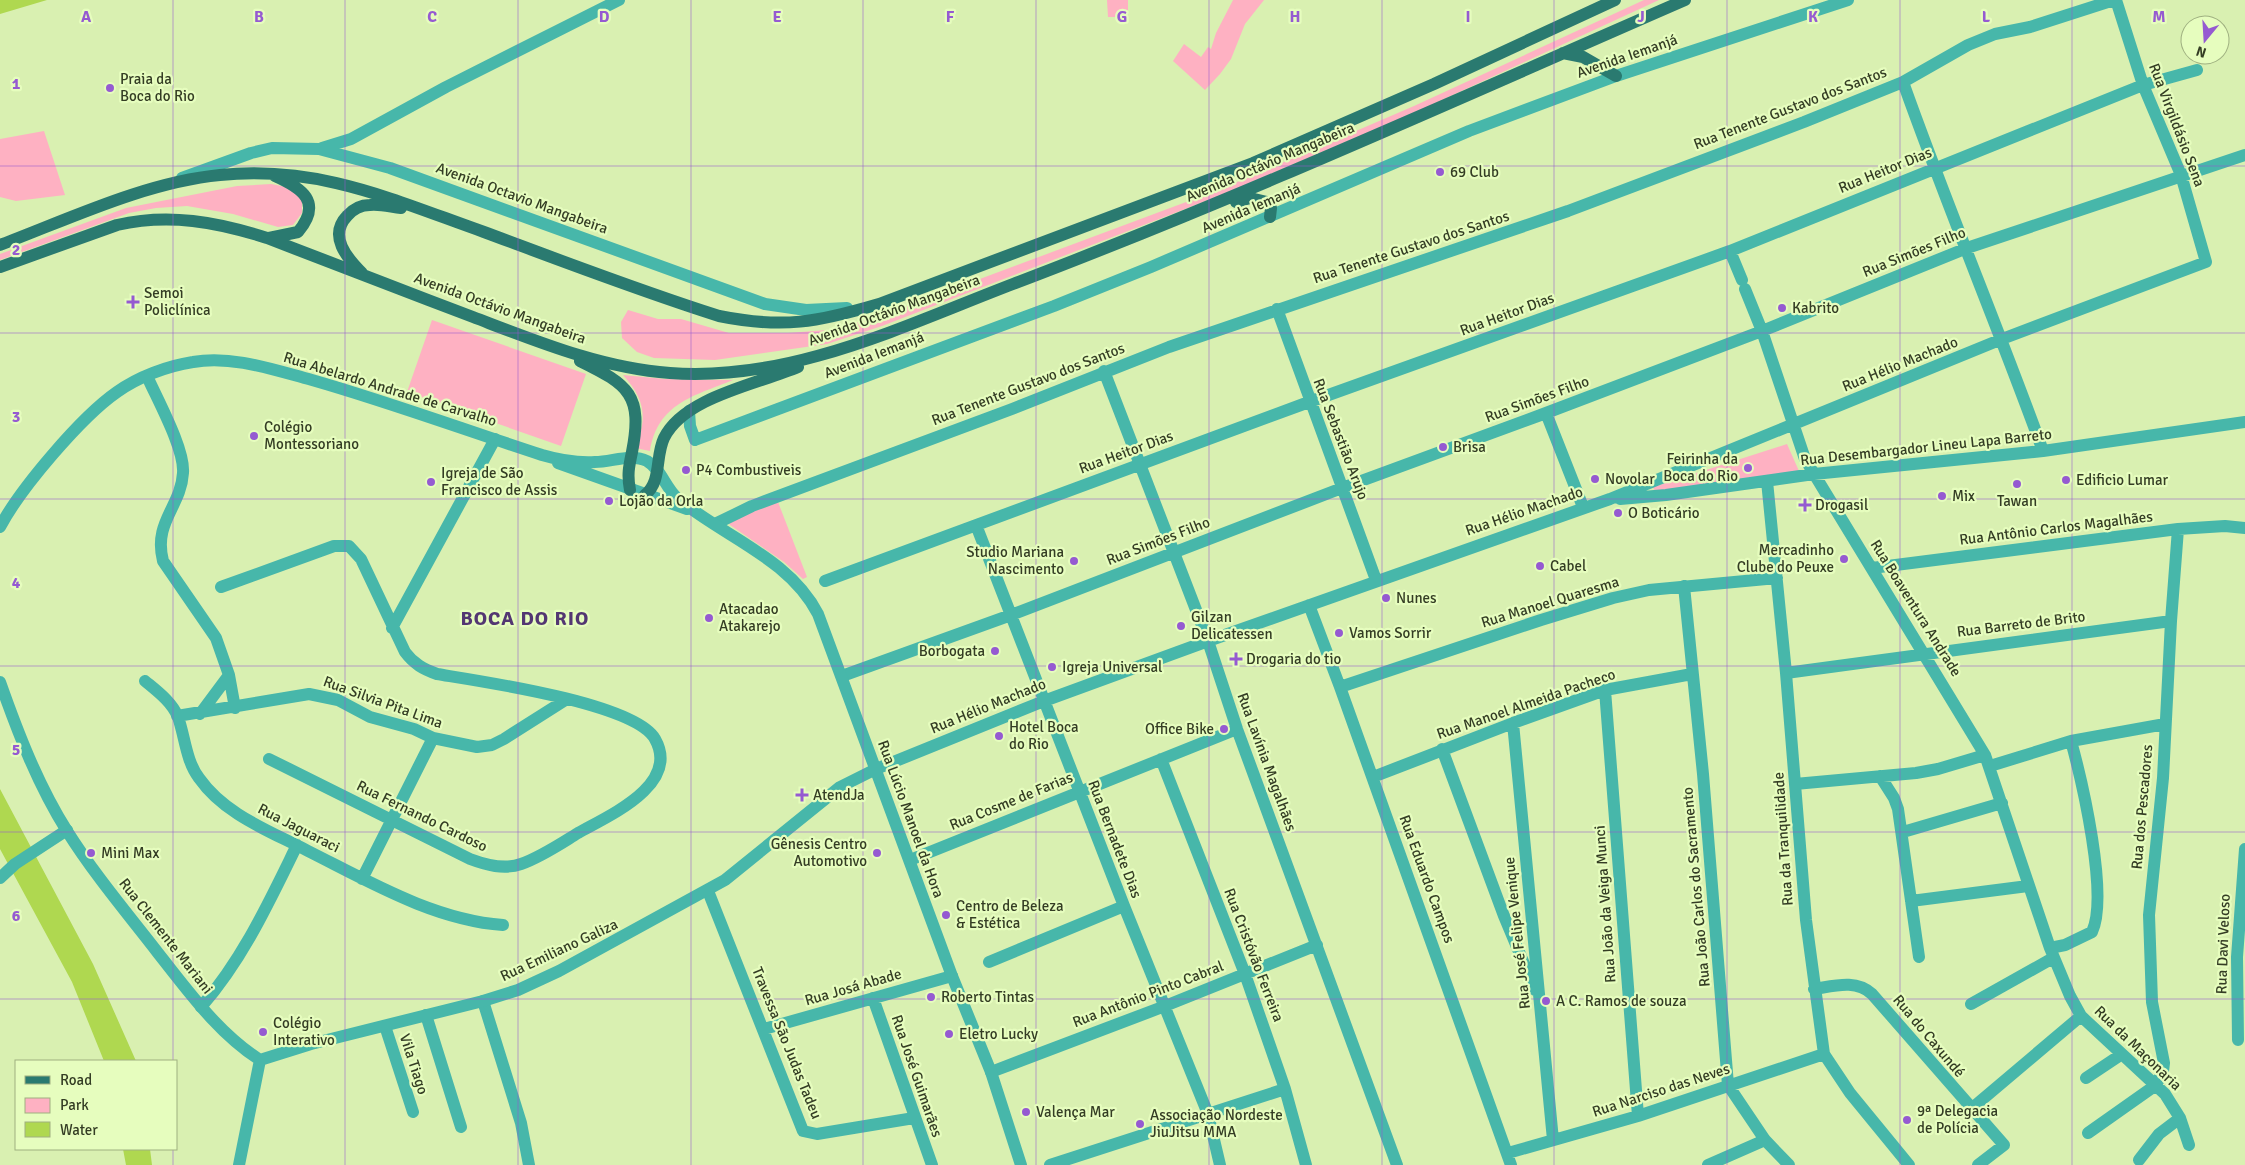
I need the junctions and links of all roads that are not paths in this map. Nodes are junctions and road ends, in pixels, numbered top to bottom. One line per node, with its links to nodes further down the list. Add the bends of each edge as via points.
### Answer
1 (619, 0): 11 (street, via 351,139)
2 (1615, 0): 27 (main road, Avenida Octávio Mangabeira, via 1253,163)
3 (1685, 0): 6 (main road, Avenida Octávio Mangabeira)
4 (1848, 0): 8 (street, Avenida Iemanjá)
5 (2115, 0): 9 (street, Rua Tenente Gustavo dos Santos, via 2030,27 1995,34 1968,45); 10 (street, Rua Virgildásio Sena)
6 (1563, 53): 8 (main road, via 1583,57); 18 (main road, Avenida Octávio Mangabeira)
7 (2197, 70): 10 (street, Rua Heitor Dias)
8 (1616, 76): 19 (street, Avenida Iemanjá, via 1429,147)
9 (1903, 82): 13 (street); 28 (street, Rua Tenente Gustavo dos Santos, via 1568,211)
10 (2143, 86): 13 (street, Rua Heitor Dias); 15 (street, Rua Virgildásio Sena)
11 (319, 149): 16 (street, Avenida Octavio Mangabeira, via 265,149); 27 (street, Avenida Octavio Mangabeira, via 390,168 765,304 832,310)
12 (2245, 155): 15 (street, Rua Simões Filho)
13 (1933, 167): 22 (street); 23 (street, Rua Heitor Dias)
14 (268, 172): 16 (main road, Avenida Octávio Mangabeira, via 218,175); 17 (main road, Avenida Octávio Mangabeira, via 344,183); 20 (main road, via 302,190 310,203 306,220 298,232)
15 (2181, 175): 22 (street, Rua Simões Filho); 24 (street, Rua Virgildásio Sena)
16 (155, 189): 21 (main road, Avenida Octávio Mangabeira)
17 (424, 211): 26 (main road, via 370,205 350,213 340,227 340,244 344,254); 27 (main road, Avenida Octávio Mangabeira, via 727,318 796,324)
18 (1198, 212): 19 (main road, via 1250,198 1267,202); 32 (main road, Avenida Octávio Mangabeira)
19 (1270, 218): 36 (street, Avenida Iemanjá, via 1054,306 695,440)
20 (267, 238): 25 (main road, Avenida Octávio Mangabeira, via 210,223 177,219 137,220); 26 (main road, Avenida Octávio Mangabeira)
21 (0, 245)
22 (1967, 248): 29 (street, Rua Simões Filho); 30 (street)
23 (1730, 251): 29 (street, Rua Boaventura Andrade); 35 (street, Rua Heitor Dias)
24 (2206, 262): 30 (street, Rua Hélio Machado)
25 (0, 267)
26 (364, 275): 31 (main road, Avenida Octávio Mangabeira)
27 (879, 304)
28 (1277, 309): 33 (street, Rua Tenente Gustavo dos Santos); 35 (street, Rua Sebastião Arujo)
29 (1762, 331): 37 (street, Rua Simões Filho); 39 (street, Rua Boaventura Andrade)
30 (2002, 339): 39 (street, Rua Hélio Machado); 41 (street)
31 (541, 343): 32 (main road, Avenida Octávio Mangabeira, via 618,365 683,374 764,368); 43 (main road, via 613,378 630,395 636,406 637,418)
32 (835, 351): 36 (main road, via 706,401)
33 (1104, 371): 44 (street, Rua Lavínia Magalhães); 54 (street, Rua Tenente Gustavo dos Santos, via 1012,409 752,506)
34 (147, 376): 40 (street, Rua Abelardo Andrade de Carvalho, via 193,362 232,361 386,402); 56 (street, via 117,392 93,412 48,462); 74 (street, via 177,444 184,472 161,532 159,546 163,561 216,638)
35 (1309, 402): 44 (street, Rua Heitor Dias); 48 (street, Rua Sebastião Arujo)
36 (689, 411): 45 (main road, via 664,439)
37 (1546, 413): 48 (street, Rua Simões Filho); 52 (street)
38 (2245, 422): 41 (street, Rua Desembargador Lineu Lapa Barreto)
39 (1793, 425): 46 (street, Rua Boaventura Andrade); 51 (street, Rua Hélio Machado)
40 (495, 439): 42 (street, Rua Abelardo Andrade de Carvalho); 69 (street)
41 (2043, 451): 46 (street, Rua Desembargador Lineu Lapa Barreto)
42 (546, 456): 43 (street, Rua Abelardo Andrade de Carvalho, via 583,462); 49 (street, Rua Abelardo Andrade de Carvalho, via 567,468)
43 (631, 457): 45 (street, Rua Abelardo Andrade de Carvalho, via 642,459); 49 (main road, via 627,475)
44 (1142, 464): 55 (street, Rua Heitor Dias); 59 (street, Rua Lavínia Magalhães)
45 (657, 469): 50 (main road, via 653,486); 53 (street, Rua Abelardo Andrade de Carvalho, via 671,492)
46 (1814, 474): 47 (street, Rua Desembargador Lineu Lapa Barreto); 60 (street, Rua Boaventura Andrade)
47 (1767, 481): 51 (street, Rua Desembargador Lineu Lapa Barreto, via 1666,496); 61 (street, Rua da Tranquilidade)
48 (1342, 488): 59 (street, Rua Simões Filho); 62 (street, Rua Sebastião Arujo)
49 (630, 490): 50 (street, Rua Abelardo Andrade de Carvalho)
50 (645, 495): 53 (street, Rua Abelardo Andrade de Carvalho)
51 (1610, 499): 52 (street, Rua Hélio Machado)
52 (1584, 507): 62 (street, Rua Hélio Machado)
53 (701, 514): 54 (street, Rua Abelardo Andrade de Carvalho)
54 (715, 524): 75 (street, Rua Lúcio Manoel da Hora, via 762,555 804,590 818,614)
55 (976, 525): 63 (street, Rua Heitor Dias); 67 (street, Rua Bernadete Dias)
56 (0, 527)
57 (2245, 528): 58 (street, Rua Antônio Carlos Magalhães, via 2225,526)
58 (2178, 530): 60 (street, Rua Antônio Carlos Magalhães); 68 (street, Rua dos Pescadores)
59 (1174, 552): 67 (street, Rua Simões Filho); 70 (street, Rua Lavínia Magalhães)
60 (1872, 568): 71 (street, Rua Boaventura Andrade)
61 (1776, 578): 64 (street, Rua Manoel Quaresma); 73 (street, Rua da Tranquilidade)
62 (1376, 580): 66 (street, Rua Hélio Machado)
63 (825, 582)
64 (1684, 586): 72 (street, Rua João Carlos do Sacramento); 78 (street, Rua Manoel Quaresma, via 1649,590 1586,605)
65 (221, 587): 69 (street, Rua Fernando Cardoso, via 334,546 349,546 362,559)
66 (1309, 605): 70 (street, Rua Hélio Machado); 78 (street, Rua Eduardo Campos)
67 (1011, 615): 75 (street, Rua Simões Filho); 81 (street, Rua Bernadete Dias)
68 (2171, 621): 71 (street, Rua Barreto de Brito); 86 (street, Rua dos Pescadores)
69 (392, 628): 80 (street, Rua Fernando Cardoso, via 412,662 423,669)
70 (1208, 640): 81 (street, Rua Hélio Machado); 87 (street, Rua Lavínia Magalhães)
71 (1926, 653): 73 (street, Rua Barreto de Brito); 93 (street, Rua Boaventura Andrade)
72 (1692, 674): 79 (street, Rua Manoel Almeida Pacheco); 136 (street, Rua João Carlos do Sacramento)
73 (1786, 674): 97 (street, Rua da Tranquilidade)
74 (229, 675): 82 (street); 83 (street)
75 (842, 676): 94 (street, Rua Lúcio Manoel da Hora)
76 (145, 681): 84 (street, Rua Jaguaraci)
77 (0, 682): 101 (street, Rua Clemente Mariani, via 27,751)
78 (1340, 687): 96 (street, Rua Eduardo Campos)
79 (1605, 690): 85 (street, Rua Manoel Almeida Pacheco); 142 (street, Rua João da Veiga Munci)
80 (567, 699): 88 (street, Rua Silvia Pita Lima, via 492,745 477,747); 100 (street, Rua Fernando Cardoso, via 623,716 654,738 660,752 654,780 628,804 521,864 503,866 470,859)
81 (1044, 701): 94 (street, Rua Hélio Machado); 98 (street, Rua Bernadete Dias)
82 (236, 708): 83 (street, Rua Silvia Pita Lima); 88 (street, Rua Silvia Pita Lima, via 309,694 324,695 370,717 414,729)
83 (200, 714): 84 (street, Rua Silvia Pita Lima)
84 (177, 716): 103 (street, Rua Jaguaraci, via 189,758 212,795 236,813)
85 (1513, 723): 90 (street, Rua Manoel Almeida Pacheco); 121 (street, Rua José Felipe Venique)
86 (2165, 724): 89 (street); 137 (street, Rua dos Pescadores, via 2163,787 2149,915 2152,1002 2164,1063)
87 (1237, 729): 92 (street, Rua Cosme de Farias); 113 (street, Rua Lavínia Magalhães)
88 (433, 738): 100 (street)
89 (2071, 741): 93 (street); 114 (street, via 2088,814 2098,915 2092,932)
90 (1442, 750): 96 (street, Rua Manoel Almeida Pacheco); 121 (street, via 1504,916)
91 (269, 758): 100 (street, Rua Fernando Cardoso)
92 (1161, 759): 98 (street, Rua Cosme de Farias); 117 (street, Rua Cristóvão Ferreira)
93 (1988, 760): 95 (street, via 1938,770); 99 (street, Rua Boaventura Andrade)
94 (876, 769): 105 (street, Rua Lúcio Manoel da Hora); 109 (street, Rua Emiliano Galiza, via 840,787 744,866)
95 (1880, 776): 97 (street); 102 (street, via 1894,798)
96 (1373, 777): 150 (street, Rua Eduardo Campos)
97 (1795, 784): 119 (street, Rua da Tranquilidade)
98 (1079, 790): 105 (street, Rua Cosme de Farias); 111 (street, Rua Bernadete Dias)
99 (2002, 803): 102 (street); 108 (street, Rua Boaventura Andrade)
100 (392, 820): 107 (street)
101 (67, 830): 106 (street); 125 (street, Rua Clemente Mariani, via 107,887)
102 (1902, 832): 110 (street)
103 (297, 845): 107 (street, Rua Jaguaraci); 125 (street, via 249,942)
104 (2245, 849): 130 (street, Rua Davi Veloso, via 2237,957)
105 (910, 860): 118 (street, Rua Lúcio Manoel da Hora)
106 (3, 875)
107 (362, 879): 112 (street, Rua Jaguaraci, via 444,913 481,924)
108 (2028, 886): 110 (street); 114 (street, Rua Boaventura Andrade)
109 (708, 891): 122 (street, Rua Emiliano Galiza, via 559,972); 129 (street, Travessa São Judas Tadeu)
110 (1911, 901): 115 (street)
111 (1124, 906): 116 (street); 124 (street, Rua Bernadete Dias)
112 (503, 926)
113 (1317, 945): 117 (street, Rua Antônio Pinto Cabral); 159 (street, Rua Lavínia Magalhães)
114 (2051, 953): 123 (street); 127 (street, Rua da Maçonaria)
115 (1919, 957)
116 (989, 962)
117 (1245, 974): 124 (street, Rua Antônio Pinto Cabral); 138 (street, Rua Cristóvão Ferreira)
118 (952, 976): 120 (street, Rua Josá Abade); 134 (street, Rua Lúcio Manoel da Hora)
119 (1814, 990): 131 (street, Rua da Tranquilidade); 139 (street, Rua do Caxundé, via 1841,985 1864,986)
120 (872, 998): 129 (street, Rua Josá Abade); 143 (street, Rua José Guimarães)
121 (1540, 1000): 147 (street, Rua José Felipe Venique)
122 (483, 1001): 126 (street, Rua Emiliano Galiza); 153 (street, via 518,1114)
123 (1971, 1004)
124 (1165, 1006): 134 (street, Rua Antônio Pinto Cabral); 141 (street, Rua Bernadete Dias)
125 (201, 1007): 133 (street, Rua Clemente Mariani, via 232,1040)
126 (426, 1015): 128 (street, Rua Emiliano Galiza); 145 (street)
127 (2081, 1016): 132 (street, Rua da Maçonaria); 139 (street)
128 (385, 1026): 133 (street, Rua Emiliano Galiza); 140 (street, Vila Tiago)
129 (764, 1029): 143 (street, Travessa São Judas Tadeu, via 800,1125 806,1133 817,1134)
130 (2238, 1040)
131 (1824, 1054): 136 (street, Rua Narciso das Neves); 162 (street, Rua da Tranquilidade, via 1850,1093)
132 (2122, 1054): 135 (street); 137 (street, Rua da Maçonaria)
133 (260, 1060): 152 (street)
134 (991, 1072): 155 (street, Rua Lúcio Manoel da Hora)
135 (2086, 1078)
136 (1728, 1085): 142 (street, Rua Narciso das Neves); 148 (street, Rua João Carlos do Sacramento)
137 (2156, 1085): 144 (street, Rua da Maçonaria); 146 (street)
138 (1285, 1089): 141 (street); 158 (street, Rua Cristóvão Ferreira)
139 (1971, 1109): 163 (street, Rua do Caxundé, via 2004,1145)
140 (412, 1112)
141 (1208, 1114): 156 (street); 157 (street, Rua Bernadete Dias)
142 (1638, 1116): 147 (street, Rua Narciso das Neves)
143 (914, 1118): 154 (street, Rua José Guimarães)
144 (2180, 1118): 149 (street, Rua da Maçonaria); 151 (street, via 2159,1134)
145 (461, 1127)
146 (2088, 1133)
147 (1553, 1140): 150 (street, Rua Narciso das Neves)
148 (1765, 1140): 160 (street); 161 (street, Rua João Carlos do Sacramento)
149 (2189, 1145)
150 (1509, 1159)
151 (2139, 1160)
152 (239, 1165)
153 (530, 1165)
154 (932, 1165)
155 (1021, 1165)
156 (1050, 1165)
157 (1220, 1165)
158 (1306, 1165)
159 (1397, 1165)
160 (1708, 1165)
161 (1789, 1165)
162 (1909, 1165)
163 (1978, 1165)

